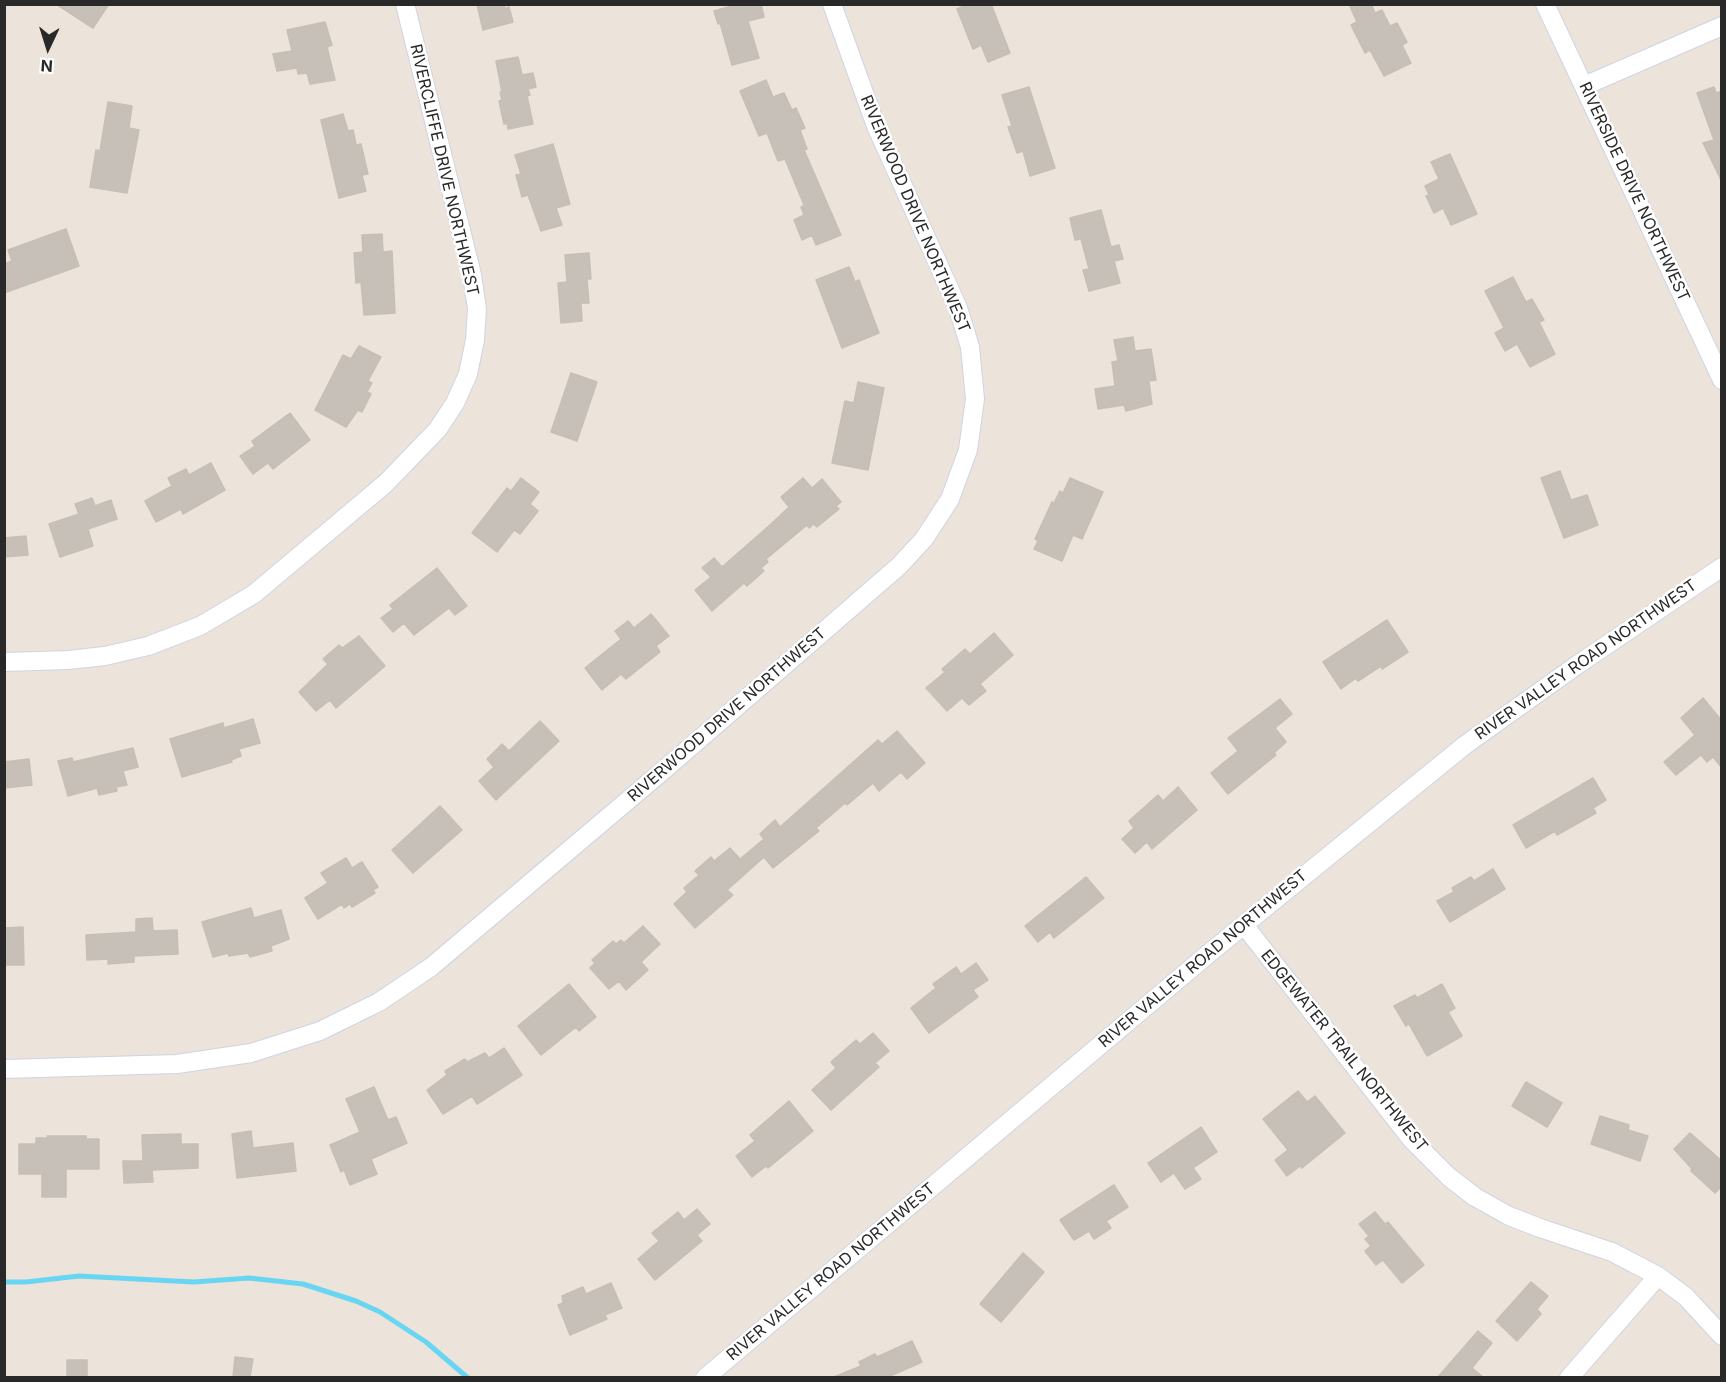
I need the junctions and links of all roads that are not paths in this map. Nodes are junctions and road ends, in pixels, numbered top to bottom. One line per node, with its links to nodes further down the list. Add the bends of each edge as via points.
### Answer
1 (405, 4): 8 (street, RIVERCLIFFE DRIVE NORTHWEST, via 477,309 470,362 455,402 438,429 386,483 254,594 200,626 148,646 105,656)
2 (832, 4): 10 (street, RIVERWOOD DRIVE NORTHWEST, via 876,126 958,308 970,347 975,399 968,450 950,499 924,539 899,566 665,769 431,967 379,1002 320,1031 250,1053 177,1064)
3 (1545, 4): 5 (street, RIVERSIDE DRIVE NORTHWEST)
4 (1722, 26): 5 (street)
5 (1584, 86): 6 (street, RIVERSIDE DRIVE NORTHWEST)
6 (1722, 380)
7 (1722, 567): 9 (street, RIVER VALLEY ROAD NORTHWEST, via 1465,745)
8 (4, 662)
9 (1244, 925): 11 (street, EDGEWATER TRAIL NORTHWEST, via 1412,1140 1449,1177 1509,1216 1612,1252); 13 (street, RIVER VALLEY ROAD NORTHWEST)
10 (4, 1069)
11 (1658, 1276): 12 (street, EDGEWATER TRAIL NORTHWEST, via 1686,1297); 14 (street)
12 (1722, 1336)
13 (705, 1377)
14 (1569, 1377)

